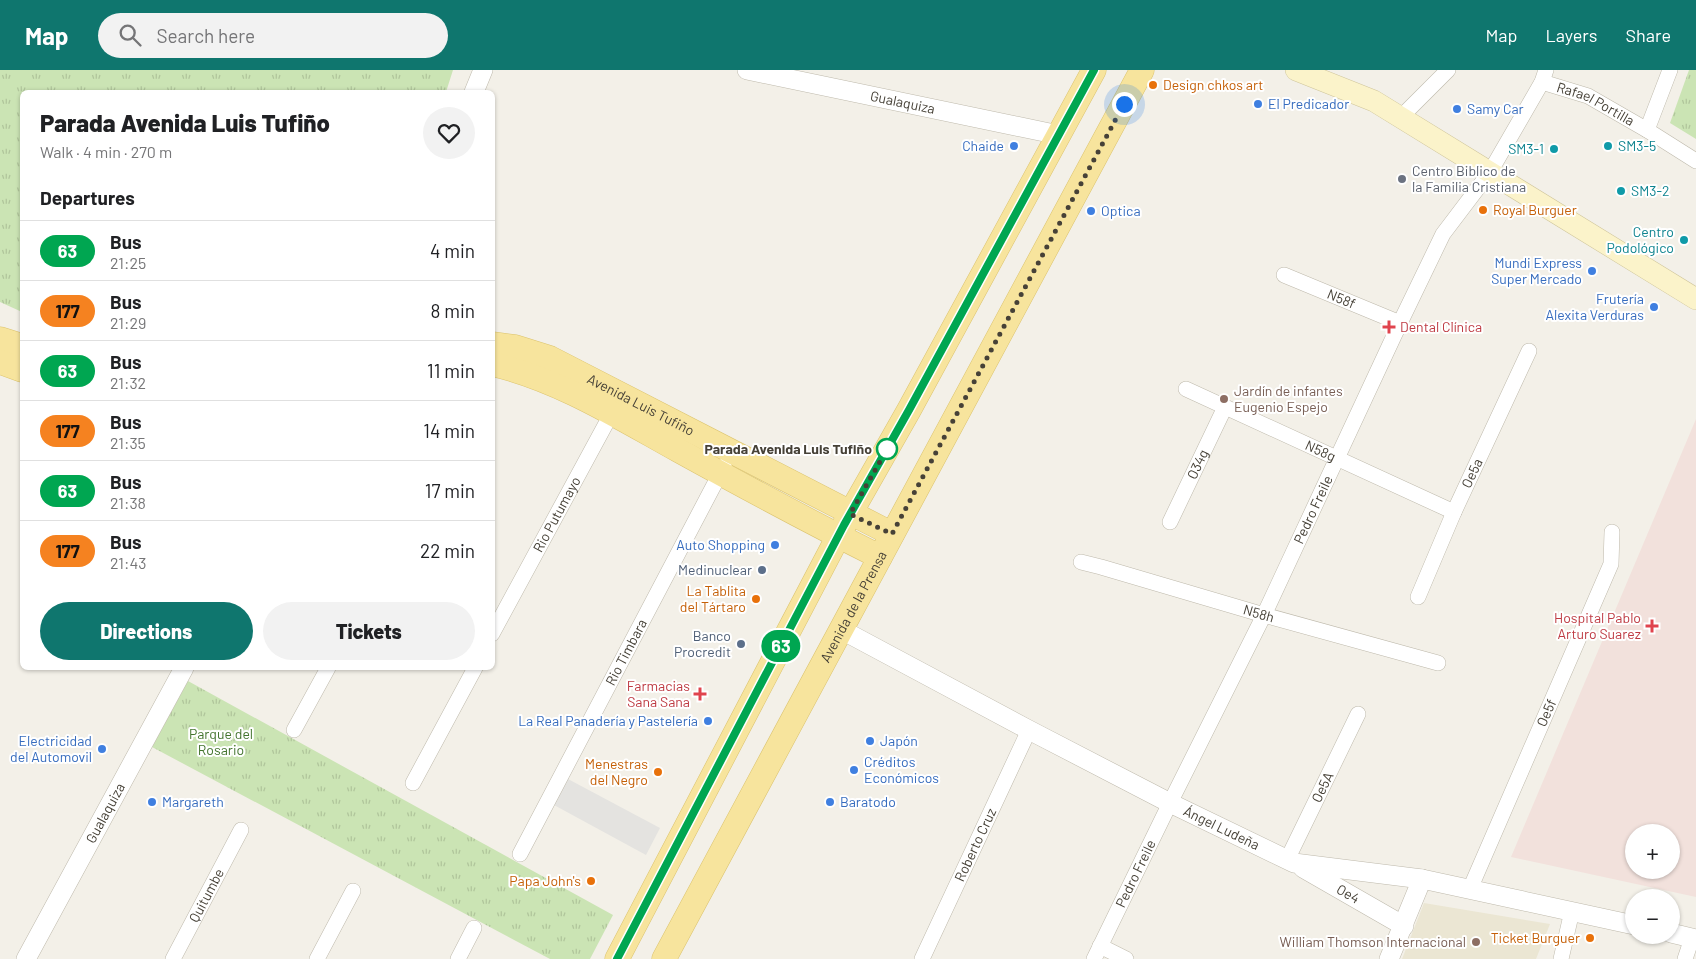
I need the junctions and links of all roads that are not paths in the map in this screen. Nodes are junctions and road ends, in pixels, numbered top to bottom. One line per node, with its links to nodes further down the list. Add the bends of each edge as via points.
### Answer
1 (482, 70): 9 (street)
2 (747, 70): 12 (street, Gualaquiza)
3 (1094, 70): 12 (main road)
4 (1142, 70): 34 (main road, Avenida de la Prensa)
5 (1296, 70): 10 (main road, via 1374,101)
6 (1448, 70): 10 (street)
7 (1670, 70): 11 (street)
8 (1544, 76): 11 (street, Rafael Portilla, via 1588,96); 14 (street, Pedro Freile)
9 (475, 90)
10 (1401, 117): 14 (main road)
11 (1647, 130): 13 (street, Rafael Portilla)
12 (1058, 135): 31 (main road)
13 (1696, 161)
14 (1490, 172): 16 (main road); 17 (street, Pedro Freile, via 1443,234)
15 (1284, 275): 17 (street, N58f)
16 (1696, 300)
17 (1400, 323): 28 (street, Pedro Freile)
18 (0, 339): 19 (main road)
19 (20, 345)
20 (1529, 351): 30 (street, Oe5a)
21 (495, 361): 25 (main road, Avenida Luis Tufiño)
22 (0, 362): 23 (main road)
23 (20, 369)
24 (1186, 389): 26 (street, N58g)
25 (616, 404): 27 (main road, Avenida Luis Tufiño); 29 (main road, Avenida Luis Tufiño); 40 (street, Rio Putumayo)
26 (1225, 407): 28 (street, N58g); 32 (street, O34g)
27 (732, 452): 29 (street, Rio Timbara); 31 (main road, Avenida Luis Tufiño)
28 (1338, 460): 30 (street, N58g); 39 (street, Pedro Freile)
29 (720, 474): 35 (main road, Avenida Luis Tufiño); 52 (street, Rio Timbara)
30 (1454, 512): 38 (street, Oe5a)
31 (850, 514): 34 (main road, Avenida Luis Tufiño); 35 (main road)
32 (1170, 522)
33 (1612, 532): 55 (street, Oe5f, via 1611,564)
34 (892, 534): 36 (main road, Avenida de la Prensa)
35 (838, 536): 36 (main road, Avenida Luis Tufiño); 68 (main road)
36 (880, 557): 41 (main road, Avenida de la Prensa)
37 (1081, 562): 39 (street, N58h)
38 (1418, 597)
39 (1264, 616): 42 (street, N58h); 50 (street, Pedro Freile)
40 (495, 628)
41 (842, 630): 48 (street, Ángel Ludeña); 69 (main road, Avenida de la Prensa)
42 (1438, 663)
43 (183, 670): 64 (street, Gualaquiza)
44 (327, 670): 47 (street)
45 (473, 670): 49 (street)
46 (1358, 714): 53 (street, Oe5A)
47 (294, 730)
48 (1029, 730): 50 (street, Ángel Ludeña); 70 (street, Roberto Cruz)
49 (413, 783)
50 (1170, 802): 53 (street, Ángel Ludeña); 63 (street, Pedro Freile)
51 (241, 830): 65 (street, Quitumbe)
52 (520, 854)
53 (1290, 862): 54 (street, Ángel Ludeña); 59 (street, Oe4)
54 (1422, 879): 55 (street, Ángel Ludeña); 59 (street)
55 (1470, 889): 57 (street, Ángel Ludeña)
56 (353, 891): 66 (street)
57 (1572, 911): 58 (street, Ángel Ludeña); 73 (street)
58 (1625, 923)
59 (1404, 926): 72 (street)
60 (474, 928): 67 (street)
61 (1680, 935): 62 (street)
62 (1694, 938): 74 (street)
63 (1097, 952): 71 (street)
64 (26, 959)
65 (173, 959)
66 (317, 959)
67 (458, 959)
68 (617, 959)
69 (664, 959)
70 (922, 959)
71 (1126, 959)
72 (1389, 959)
73 (1561, 959)
74 (1685, 959)

